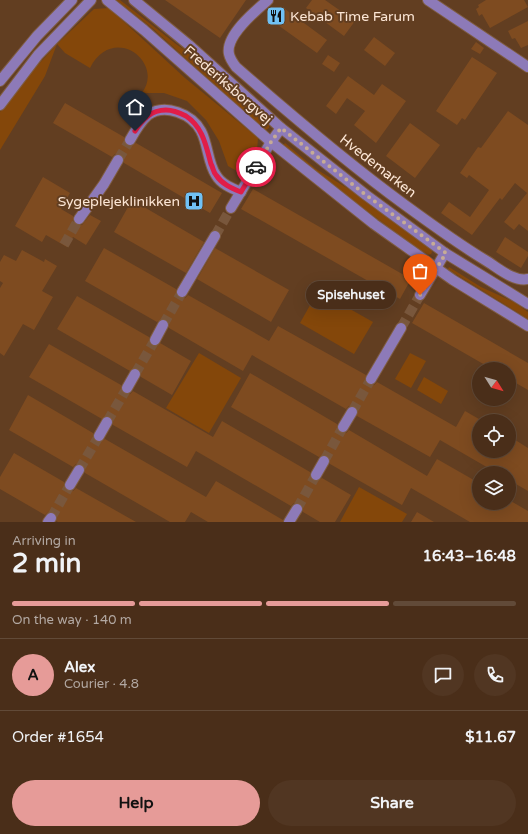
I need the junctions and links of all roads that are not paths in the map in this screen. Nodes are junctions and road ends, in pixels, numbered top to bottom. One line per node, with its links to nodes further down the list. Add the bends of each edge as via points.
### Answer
1 (72, 0): 8 (street, via 37,36)
2 (91, 0): 9 (street, via 38,55)
3 (107, 0): 12 (street, Frederiksborgvej)
4 (134, 0): 10 (street, Frederiksborgvej, via 189,45)
5 (268, 0): 20 (street, Hvedemarken, via 249,16 230,43 228,52 236,67 364,175 436,228 518,279)
6 (428, 0): 7 (street)
7 (528, 67)
8 (0, 81)
9 (0, 105)
10 (281, 128): 12 (street); 18 (street, Frederiksborgvej, via 366,195)
11 (130, 140): 14 (street, via 140,123 158,110 181,113 193,121 201,131 215,174 221,182)
12 (271, 142): 14 (street); 19 (street, Frederiksborgvej, via 374,224)
13 (118, 160): 16 (street)
14 (241, 192): 15 (street)
15 (231, 208)
16 (79, 219)
17 (215, 236): 21 (street)
18 (446, 253): 19 (street); 23 (street, Frederiksborgvej)
19 (436, 268): 22 (street); 25 (street, Frederiksborgvej)
20 (528, 279)
21 (182, 292)
22 (420, 295)
23 (528, 304)
24 (163, 325): 27 (street)
25 (528, 326)
26 (401, 328): 29 (street)
27 (155, 340)
28 (135, 374): 30 (street)
29 (371, 379)
30 (127, 388)
31 (352, 412): 33 (street)
32 (107, 422): 34 (street)
33 (343, 427)
34 (99, 436)
35 (324, 461): 37 (street)
36 (79, 470): 38 (street)
37 (316, 475)
38 (70, 485)
39 (296, 509): 40 (street)
40 (289, 522)

